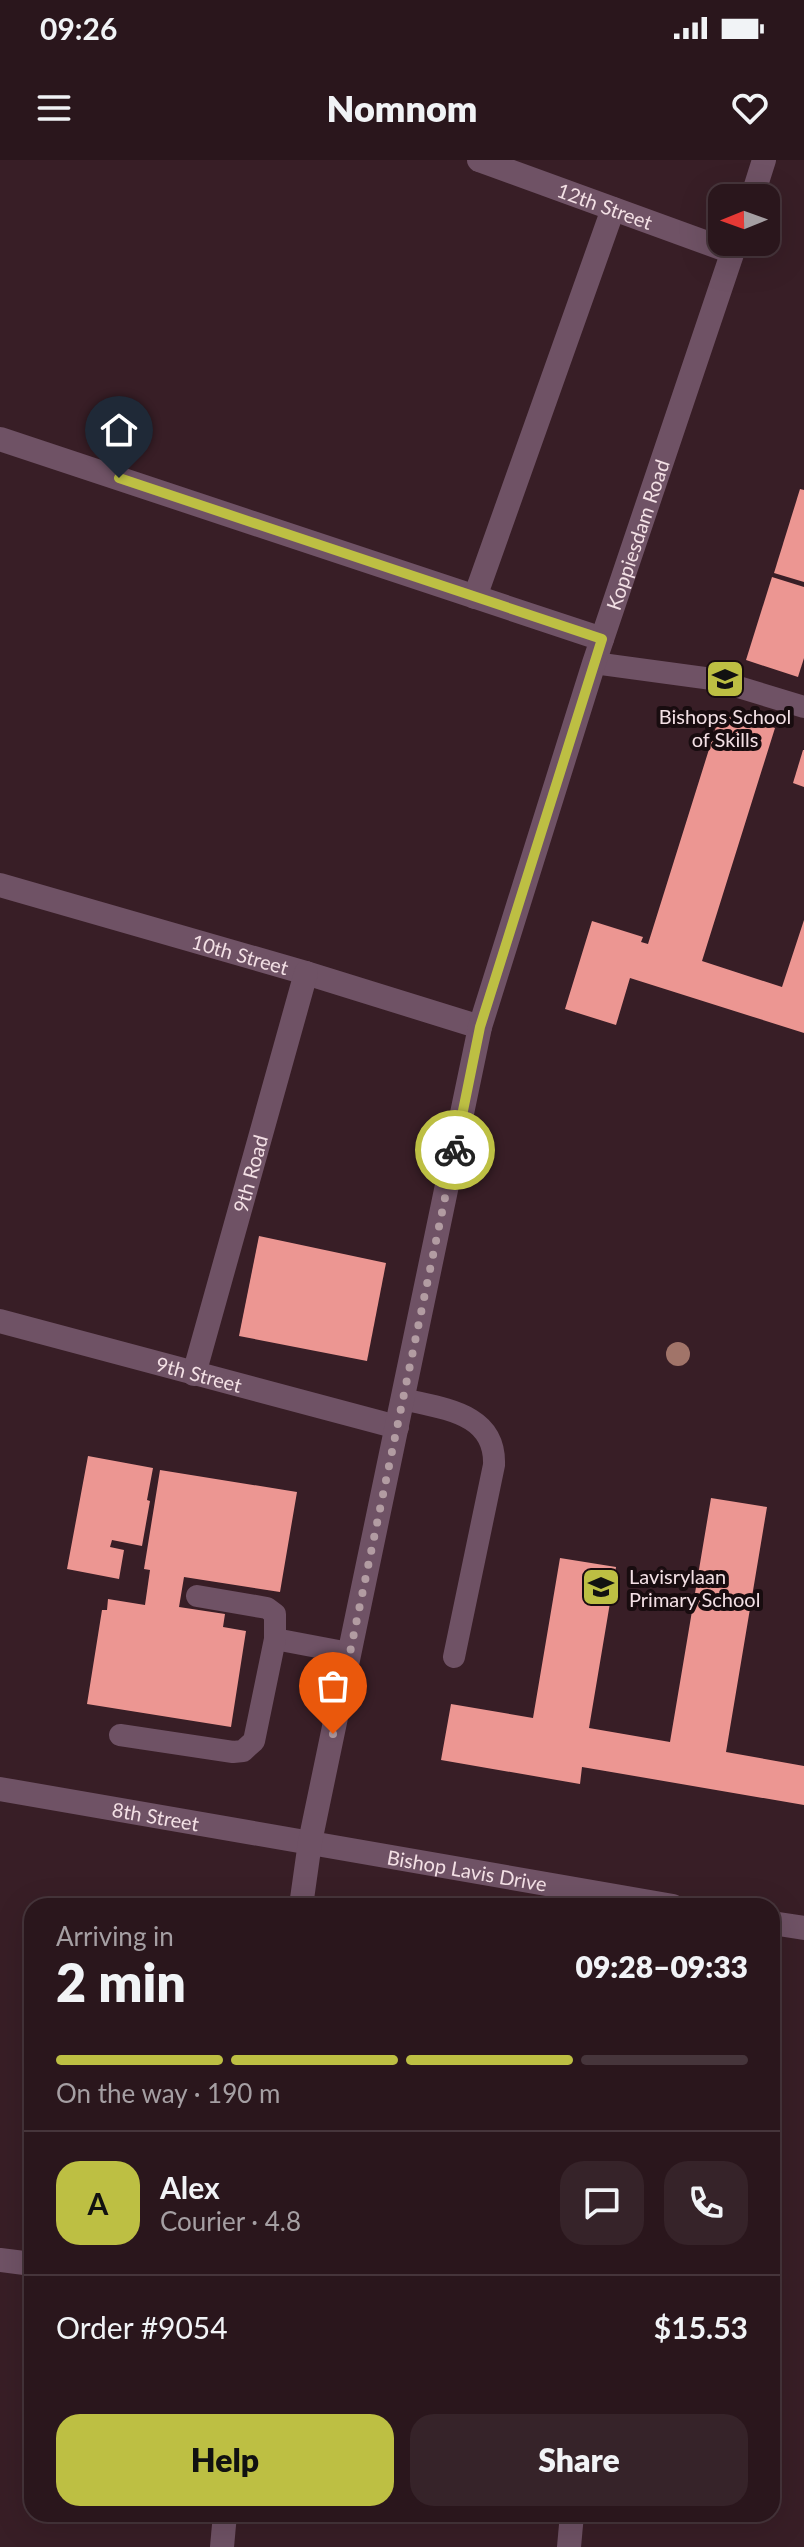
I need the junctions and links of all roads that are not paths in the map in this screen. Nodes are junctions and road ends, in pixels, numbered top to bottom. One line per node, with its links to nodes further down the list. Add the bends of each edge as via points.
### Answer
1 (479, 160): 4 (street, 12th Street)
2 (764, 160): 3 (street)
3 (756, 184)
4 (613, 209): 5 (street, 12th Street); 8 (street)
5 (708, 239)
6 (731, 256): 9 (street, Koppiesdam Road)
7 (0, 439): 8 (street)
8 (475, 597): 9 (street)
9 (602, 639): 10 (street, Koppiesdam Road)
10 (594, 663): 11 (lane, via 712,679); 14 (street, Koppiesdam Road)
11 (804, 707)
12 (0, 885): 13 (street, 10th Street)
13 (306, 973): 14 (street, 10th Street); 16 (street, 9th Road)
14 (480, 1027): 17 (street, Koppiesdam Road)
15 (0, 1321): 16 (street, 9th Street)
16 (194, 1374): 18 (street, 9th Street)
17 (403, 1399): 18 (street, Koppiesdam Road); 22 (lane, via 474,1420 495,1452)
18 (397, 1427): 21 (street, Koppiesdam Road)
19 (197, 1596): 20 (lane, via 272,1610 277,1619)
20 (275, 1639): 21 (lane); 23 (lane, via 249,1748 233,1752)
21 (349, 1653): 25 (street, Koppiesdam Road)
22 (454, 1657)
23 (120, 1735)
24 (0, 1789): 25 (street, 8th Street)
25 (310, 1842): 26 (street, Koppiesdam Road); 27 (street, Bishop Lavis Drive)
26 (302, 1898)
27 (620, 1898)
28 (780, 1924): 29 (street)
29 (804, 1928)
30 (0, 2260): 31 (street)
31 (24, 2263)
32 (224, 2522): 34 (street)
33 (571, 2522): 35 (street)
34 (222, 2547)
35 (569, 2547)

